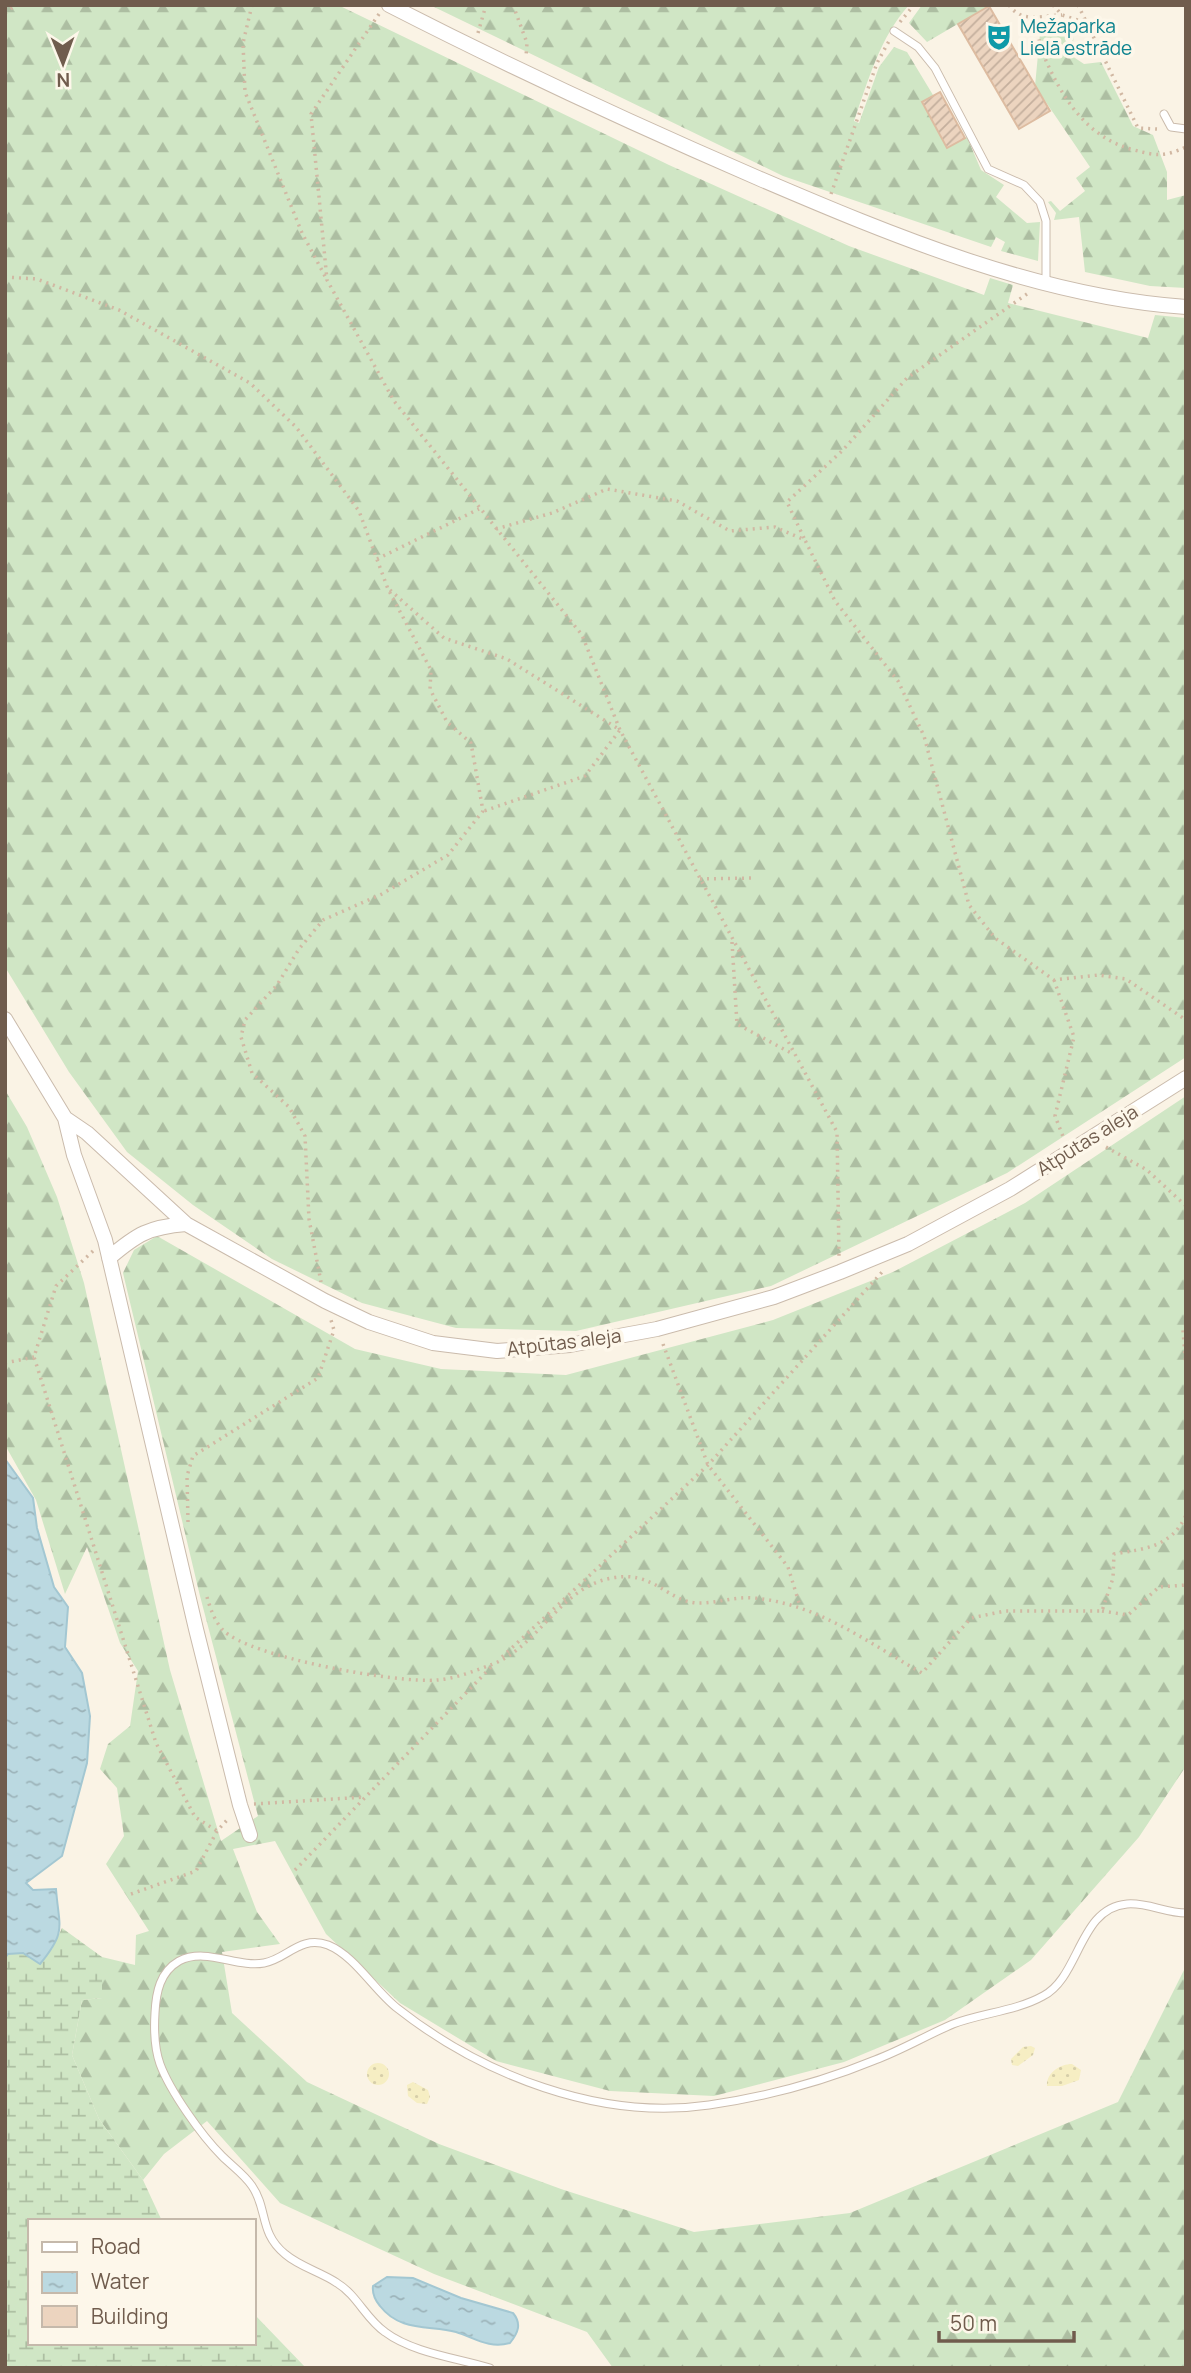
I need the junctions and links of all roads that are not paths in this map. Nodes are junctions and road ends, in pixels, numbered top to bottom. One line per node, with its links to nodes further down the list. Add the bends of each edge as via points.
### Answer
1 (387, 5): 5 (street, via 526,74 827,207 932,248)
2 (894, 31): 5 (lane, via 918,47 936,68 988,169 1024,185 1040,202 1046,221)
3 (1164, 114): 4 (lane, via 1171,127)
4 (1186, 130)
5 (1046, 281): 6 (street, via 1145,304)
6 (1186, 307)
7 (5, 1019): 9 (street, Atpūtas aleja)
8 (1186, 1078): 10 (street, Atpūtas aleja, via 1010,1189 908,1244 774,1297 570,1345 497,1351 433,1343 324,1301)
9 (65, 1118): 10 (street, Atpūtas aleja); 11 (street)
10 (186, 1224): 11 (street, via 138,1233)
11 (109, 1258): 12 (street)
12 (250, 1835)
13 (1186, 1913): 14 (lane, via 1133,1903 1119,1905 1090,1930 1063,1978 1040,1998 954,2024 843,2072 732,2101 684,2108 574,2096 499,2070 408,2016 328,1945 301,1944 264,1963 193,1957 177,1962 157,1991 154,2036 159,2063 211,2144 253,2187 273,2242 295,2262 345,2288 387,2334)
14 (490, 2368)

